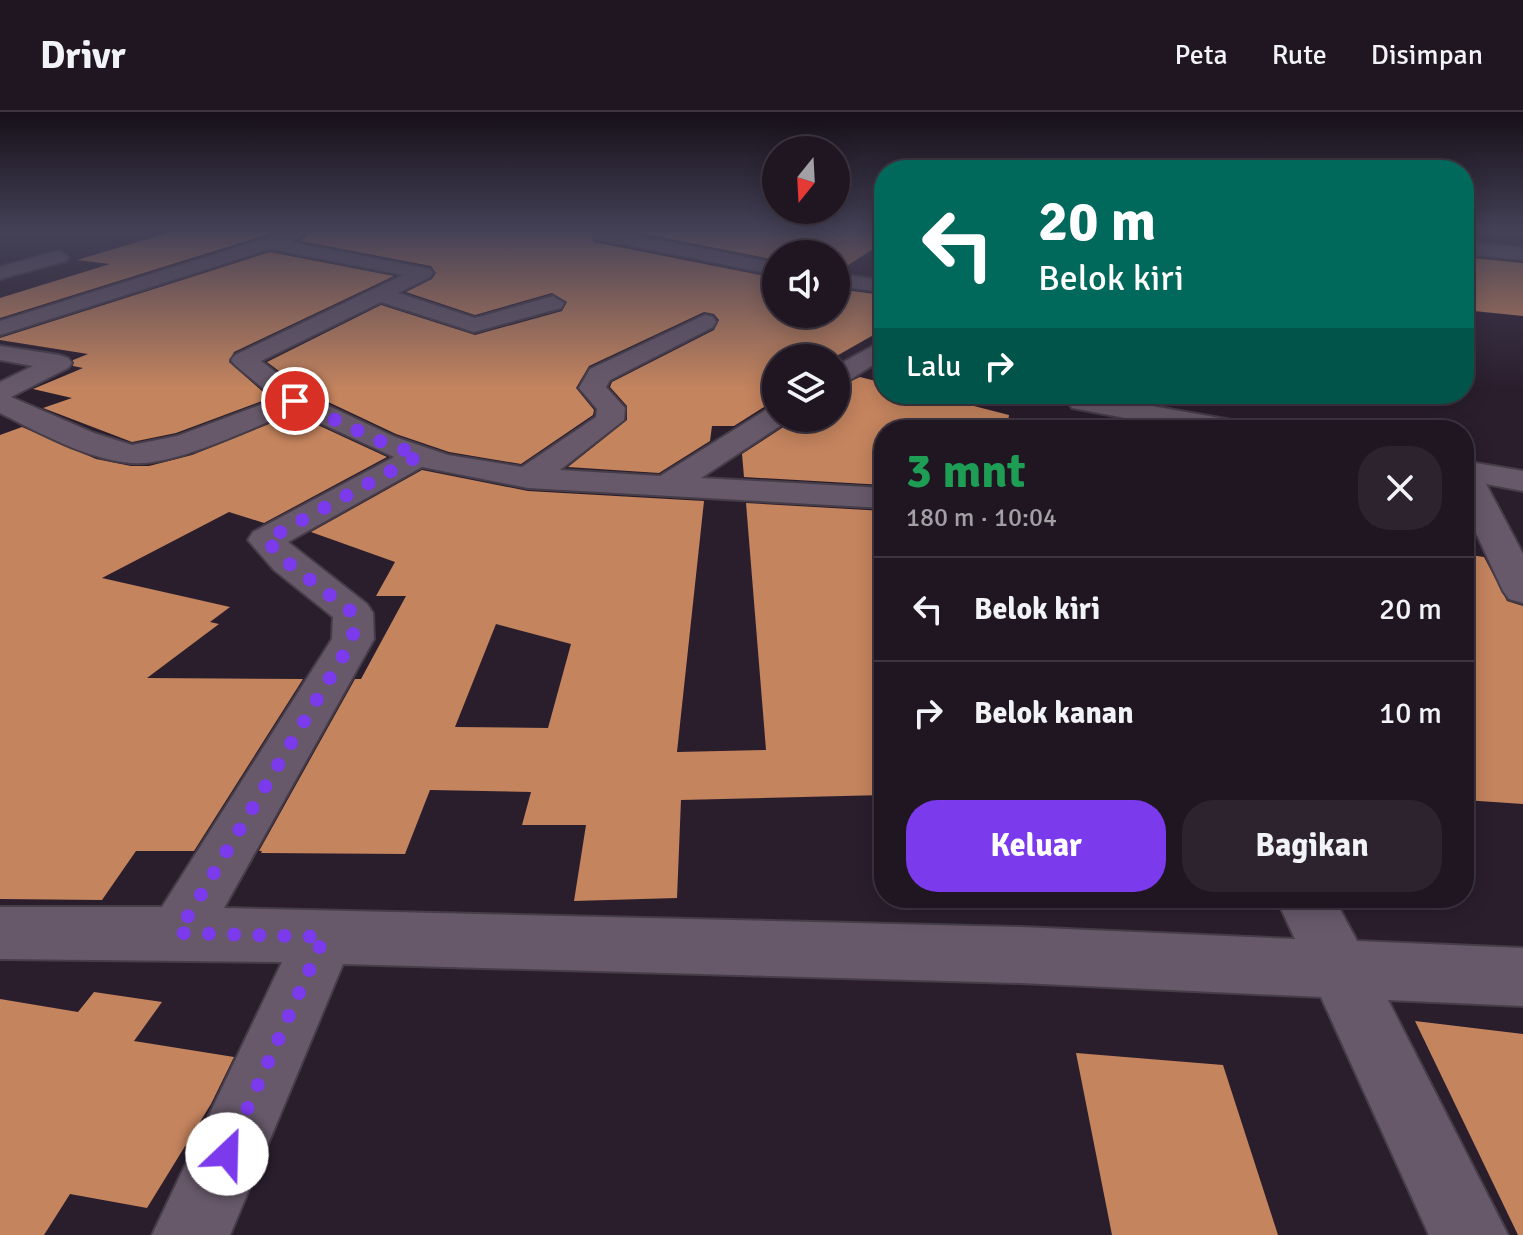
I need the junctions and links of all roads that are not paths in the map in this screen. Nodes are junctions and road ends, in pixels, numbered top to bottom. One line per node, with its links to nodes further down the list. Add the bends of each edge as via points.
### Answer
1 (137, 284): 6 (street)
2 (401, 284): 3 (street)
3 (381, 295): 4 (street, via 474,325); 11 (street, via 244,360)
4 (553, 303)
5 (705, 322): 18 (street, via 599,375 592,388 611,408 610,420)
6 (0, 328)
7 (0, 353): 10 (street, via 59,363)
8 (874, 353): 9 (street)
9 (850, 368)
10 (0, 392)
11 (295, 401): 12 (street, via 158,452 133,454); 16 (street)
12 (0, 402)
13 (1090, 404): 14 (street, via 1074,412)
14 (1146, 420)
15 (762, 425): 20 (street)
16 (420, 455): 18 (street); 26 (street, via 266,540 353,613 353,639)
17 (1474, 474): 19 (street)
18 (528, 478): 20 (street)
19 (1523, 481)
20 (668, 485): 22 (street)
21 (1474, 492): 23 (street)
22 (874, 497)
23 (1523, 591)
24 (1310, 908): 28 (street)
25 (0, 933): 26 (street)
26 (178, 933): 27 (street)
27 (324, 937): 28 (street, via 1021,955); 30 (street)
28 (1343, 971): 29 (street); 31 (street)
29 (1523, 977)
30 (191, 1235)
31 (1469, 1235)

